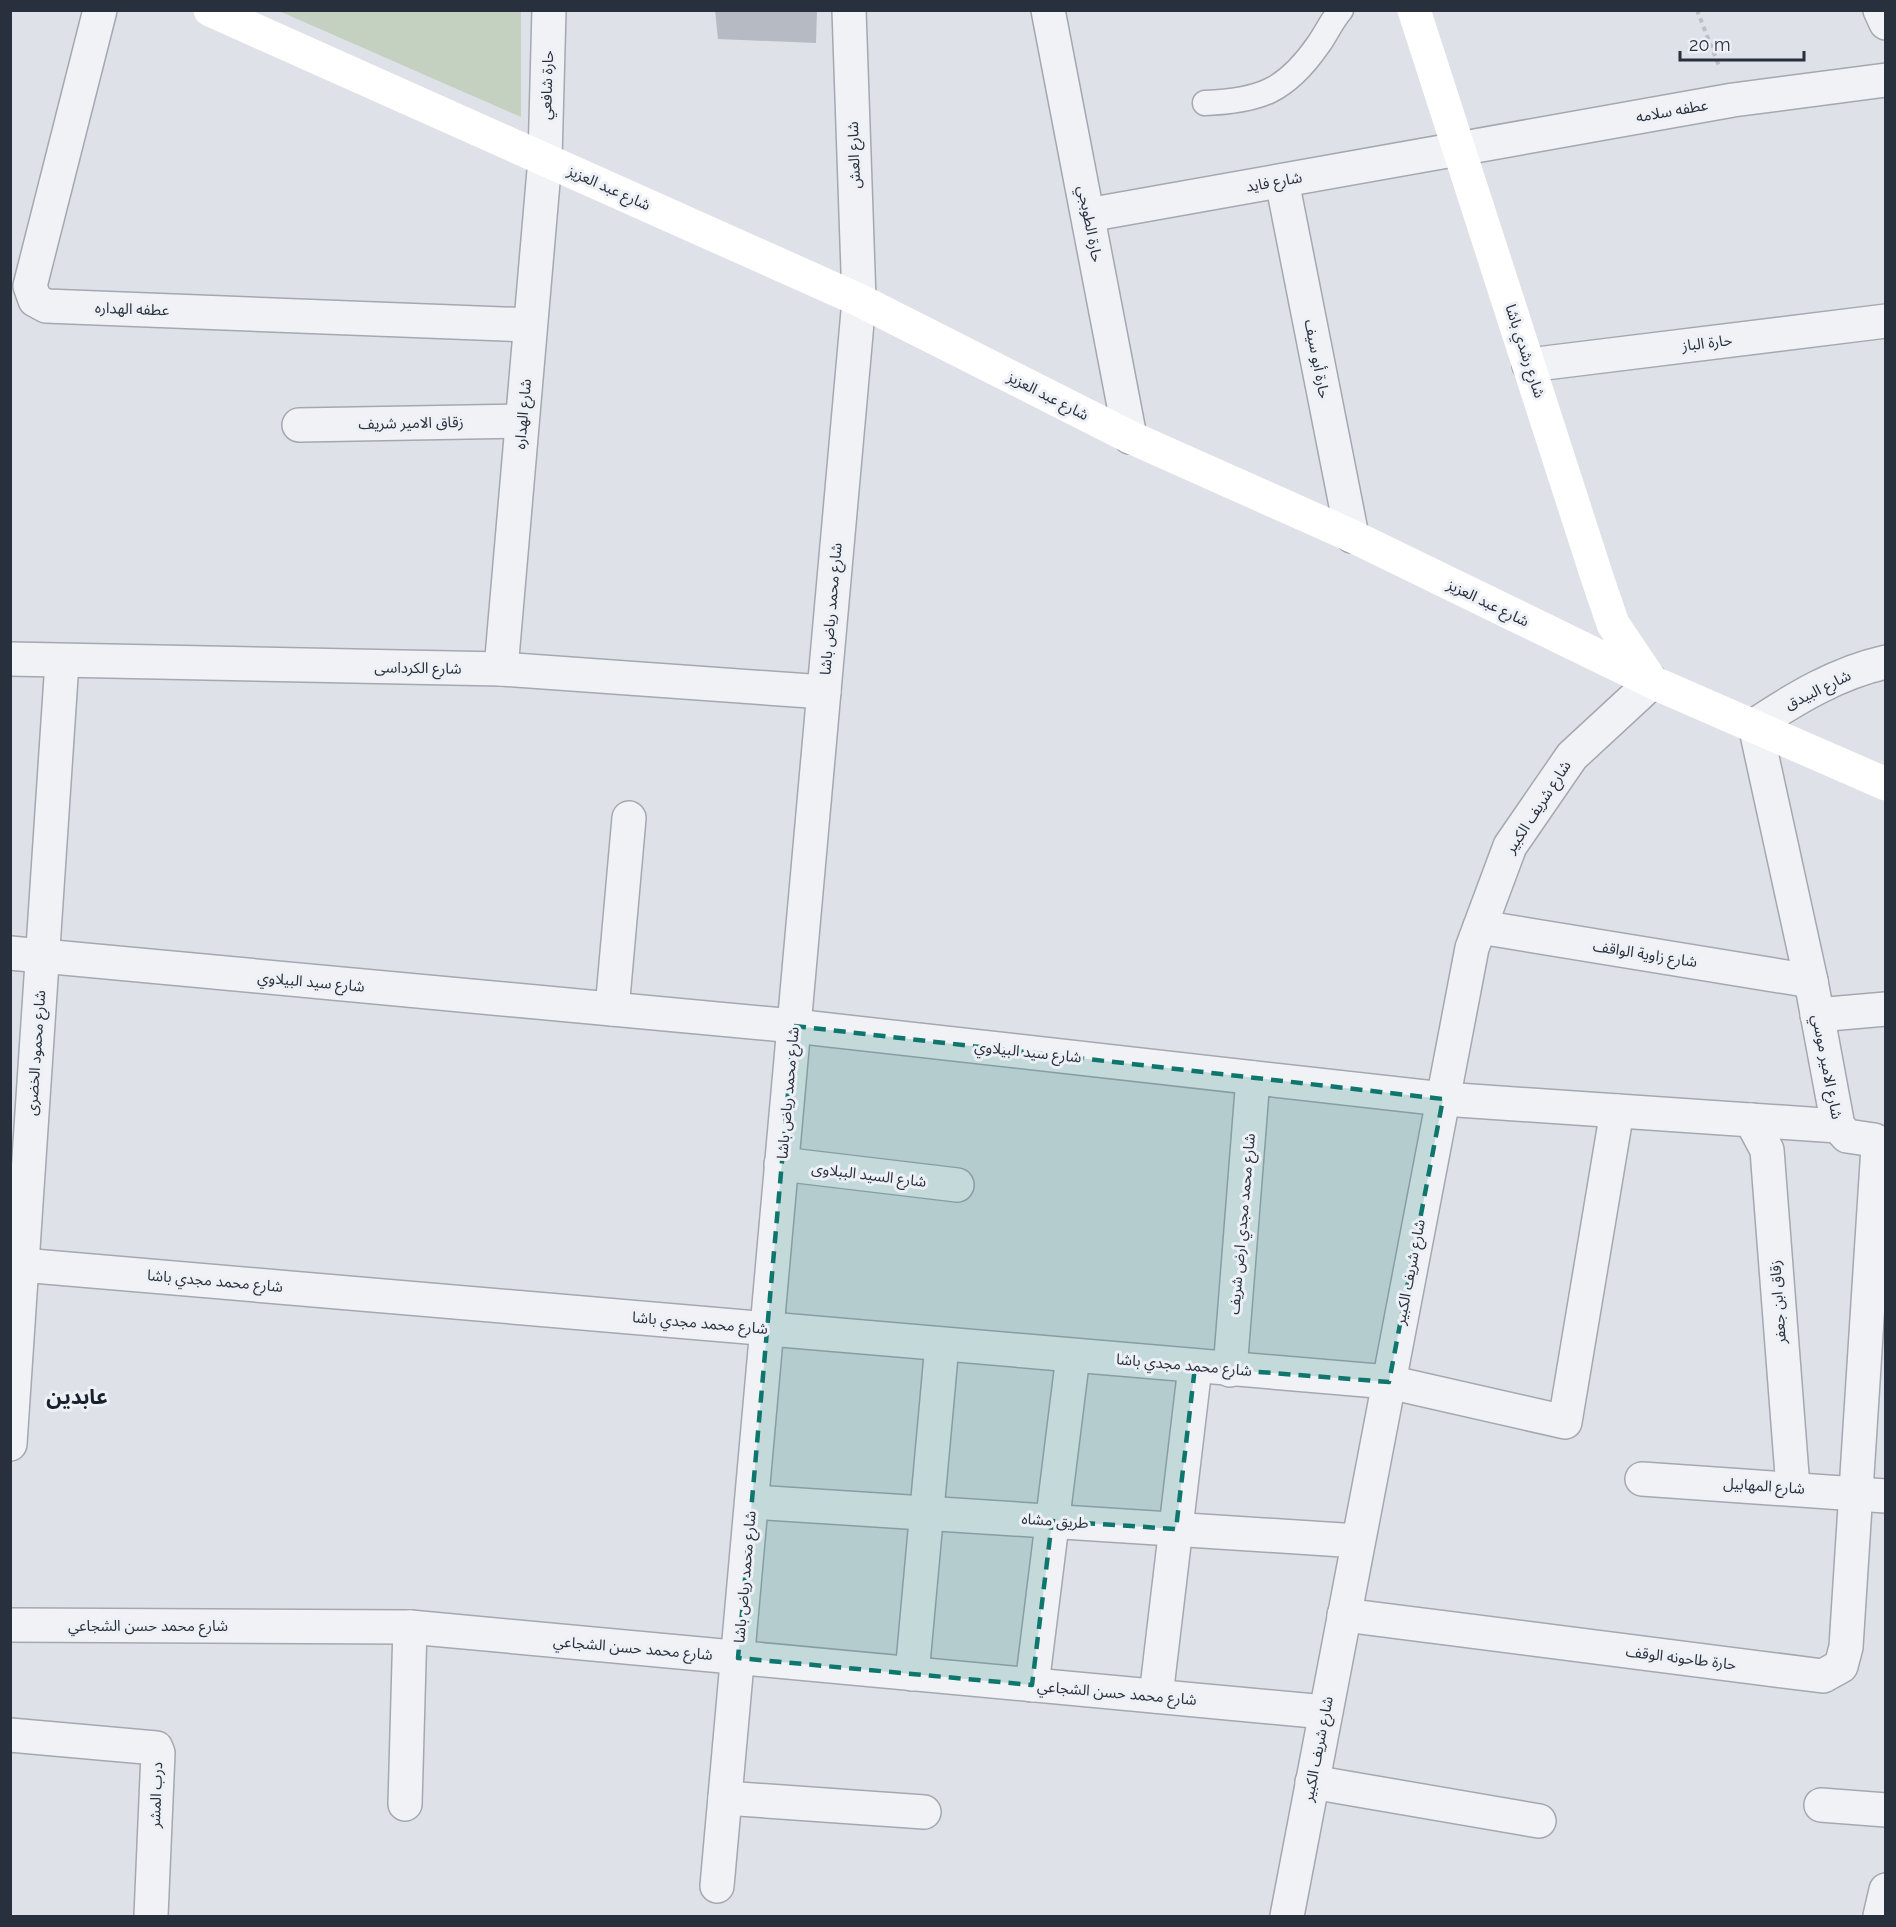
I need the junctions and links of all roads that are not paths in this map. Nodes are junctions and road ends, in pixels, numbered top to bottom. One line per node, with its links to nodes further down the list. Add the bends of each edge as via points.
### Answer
1 (100, 10): 18 (street, عطفه الهداره, via 30,286 35,300 46,306)
2 (210, 10): 13 (main road, شارع عبد العزيز)
3 (549, 10): 13 (street, حارة شافعي)
4 (849, 10): 16 (street, شارع العش)
5 (1048, 10): 15 (street, حارة الطوبجي)
6 (1341, 10): 11 (lane, via 1297,73 1270,91 1238,102)
7 (1414, 10): 12 (main road, شارع رشدي باشا)
8 (1880, 10): 9 (street)
9 (1886, 23)
10 (1886, 80): 12 (street, عطفه سلامه, via 1733,100)
11 (1205, 103)
12 (1460, 148): 14 (street, شارع فايد); 19 (main road, شارع رشدي باشا)
13 (545, 159): 16 (main road, شارع عبد العزيز); 18 (street, شارع الهداره)
14 (1282, 181): 15 (street, شارع فايد); 23 (street, حارة أبو سيف)
15 (1088, 215): 22 (street, حارة الطوبجي)
16 (859, 300): 22 (main road, شارع عبد العزيز); 29 (street, شارع محمد رياض باشا)
17 (1886, 321): 19 (street, حارة الباز)
18 (530, 325): 20 (street, شارع الهداره)
19 (1529, 365): 28 (main road, شارع رشدي باشا, via 1614,624)
20 (522, 421): 21 (street, زقاق الامير شريف); 27 (street, شارع الهداره)
21 (299, 425)
22 (1130, 437): 23 (main road, شارع عبد العزيز)
23 (1352, 536): 28 (main road, شارع عبد العزيز)
24 (10, 659): 25 (street, شارع الكرداسى)
25 (62, 662): 27 (street, شارع الكرداسى); 35 (street, شارع محمود الخضرى)
26 (1886, 662): 30 (street, شارع البيدق, via 1798,696)
27 (501, 669): 29 (street, شارع الكرداسى)
28 (1652, 682): 30 (main road, شارع عبد العزيز); 33 (street, شارع شريف الكبير, via 1572,756 1510,846)
29 (824, 692): 40 (street, شارع محمد رياض باشا)
30 (1755, 725): 31 (main road, شارع عبد العزيز); 36 (street, شارع الامير موسي)
31 (1886, 784)
32 (628, 818): 37 (street)
33 (1480, 927): 36 (street, شارع زاوية الواقف); 42 (street, شارع شريف الكبير, via 1472,948)
34 (10, 953): 35 (street, شارع سيد البيلاوي)
35 (42, 957): 37 (street, شارع سيد البيلاوي); 49 (street, شارع محمود الخضرى)
36 (1811, 981): 39 (street, شارع الامير موسي)
37 (612, 1009): 40 (street, شارع سيد البيلاوي)
38 (1886, 1009): 39 (street)
39 (1817, 1016): 45 (street, شارع الامير موسي)
40 (794, 1026): 41 (street, شارع سيد البيلاوي); 47 (street, شارع محمد رياض باشا)
41 (1253, 1077): 42 (street, شارع سيد البيلاوي); 54 (street, شارع محمد مجدي ارض شريف)
42 (1443, 1099): 43 (street); 55 (street, شارع شريف الكبير)
43 (1617, 1111): 44 (street); 55 (street, via 1565,1422)
44 (1751, 1120): 45 (street); 58 (street, زقاق ابن جعفر, via 1767,1150)
45 (1838, 1126): 46 (street, شارع الامير موسي, via 1847,1136)
46 (1880, 1140): 59 (street, شارع الامير موسي)
47 (782, 1164): 48 (street, شارع السيد الببلاوى); 50 (street, شارع محمد رياض باشا)
48 (957, 1185)
49 (17, 1264): 50 (street, شارع محمد مجدي باشا); 56 (street, شارع محمود الخضرى)
50 (767, 1329): 51 (street, شارع محمد مجدي باشا); 60 (street, شارع محمد رياض باشا)
51 (942, 1345): 52 (street, شارع محمد مجدي باشا); 61 (street)
52 (1072, 1356): 53 (street, شارع محمد مجدي باشا); 62 (street)
53 (1195, 1366): 54 (street, شارع محمد مجدي باشا); 63 (street)
54 (1230, 1370): 55 (street, شارع محمد مجدي باشا)
55 (1389, 1382): 64 (street, شارع شريف الكبير)
56 (10, 1444)
57 (1642, 1479): 58 (street, شارع المهابيل)
58 (1793, 1488): 59 (street, شارع المهابيل)
59 (1870, 1494): 65 (street, حارة طاحونه الوقف, via 1846,1647 1841,1666 1823,1677)
60 (752, 1502): 61 (street, طريق مشاه); 68 (street, شارع محمد رياض باشا)
61 (927, 1513): 62 (street, طريق مشاه); 69 (street)
62 (1052, 1521): 63 (street, طريق مشاه); 70 (street)
63 (1176, 1529): 64 (street, طريق مشاه); 71 (street)
64 (1358, 1541): 65 (street, شارع شريف الكبير)
65 (1344, 1615): 72 (street, شارع شريف الكبير)
66 (10, 1625): 67 (street, شارع محمد حسن الشجاعي)
67 (410, 1627): 68 (street, شارع محمد حسن الشجاعي); 76 (street)
68 (738, 1658): 69 (street, شارع محمد حسن الشجاعي); 75 (street, شارع محمد رياض باشا)
69 (912, 1674): 70 (street, شارع محمد حسن الشجاعي)
70 (1032, 1685): 71 (street, شارع محمد حسن الشجاعي)
71 (1156, 1696): 72 (street, شارع محمد حسن الشجاعي)
72 (1325, 1712): 74 (street, شارع شريف الكبير)
73 (10, 1735): 83 (street, درب المشر, via 156,1748)
74 (1312, 1782): 80 (street); 84 (street, شارع شريف الكبير)
75 (725, 1798): 79 (street); 81 (street, شارع محمد رياض باشا)
76 (405, 1804)
77 (1821, 1804): 78 (street)
78 (1886, 1810)
79 (924, 1812)
80 (1539, 1821)
81 (717, 1886)
82 (1886, 1890): 85 (street)
83 (151, 1917)
84 (1287, 1917)
85 (1880, 1917)

